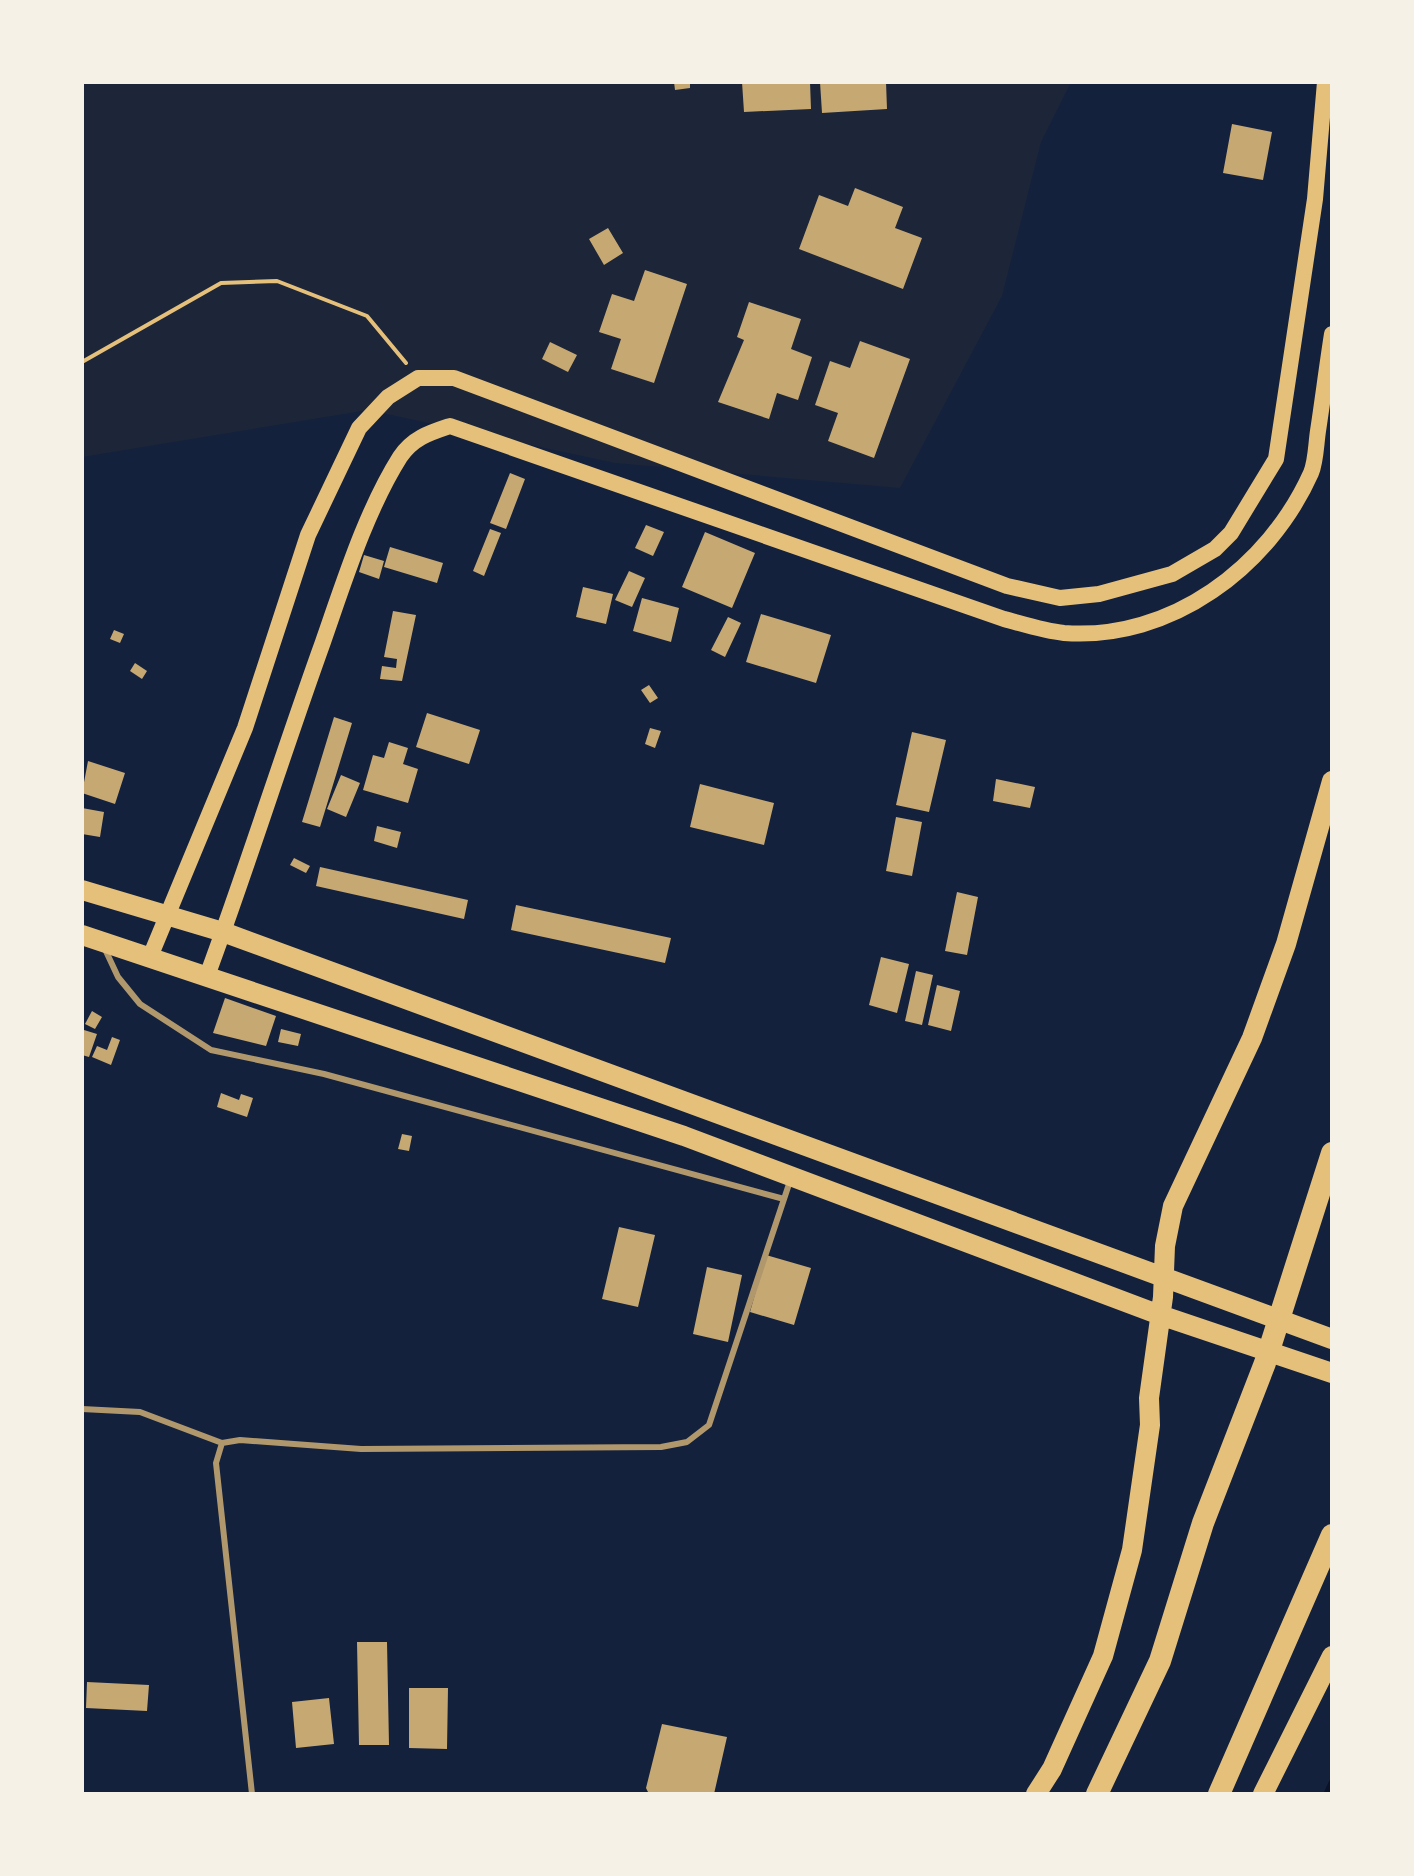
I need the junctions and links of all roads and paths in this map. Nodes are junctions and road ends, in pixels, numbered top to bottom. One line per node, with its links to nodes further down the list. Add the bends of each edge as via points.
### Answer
1 (1325, 82): 4 (main road, via 1315,199 1276,459 1231,533 1215,549 1172,574 1099,594 1060,598 1007,586 454,378)
2 (1332, 334): 8 (main road, via 1312,471 1272,538 1236,575 1181,610 1101,631 1064,633 1004,619 450,426 420,436 401,456 354,554)
3 (82, 362): 4 (path, via 221,283 277,281 367,316)
4 (418, 378): 7 (main road, via 388,397 359,428 308,535 245,728)
5 (1332, 781): 15 (main road, via 1286,944 1252,1038 1173,1206)
6 (82, 890): 7 (main road)
7 (168, 914): 8 (main road); 10 (main road)
8 (223, 932): 11 (main road); 15 (main road)
9 (92, 938): 10 (main road); 14 (lane, via 140,1004 211,1050 324,1074)
10 (150, 957): 11 (main road)
11 (207, 976): 13 (main road)
12 (1332, 1153): 25 (highway, via 1160,1661)
13 (791, 1177): 14 (lane); 16 (main road)
14 (784, 1199): 20 (lane, via 709,1425 687,1442 565,1450)
15 (1162, 1279): 16 (main road); 17 (main road)
16 (1160, 1315): 18 (main road); 24 (main road, via 1132,1550 1103,1656)
17 (1332, 1339)
18 (1332, 1373)
19 (82, 1409): 20 (lane, via 140,1412)
20 (222, 1443): 23 (lane, via 216,1463)
21 (1329, 1542): 26 (highway)
22 (1332, 1656): 27 (main road)
23 (252, 1794)
24 (1036, 1794)
25 (1097, 1794)
26 (1219, 1794)
27 (1263, 1794)

